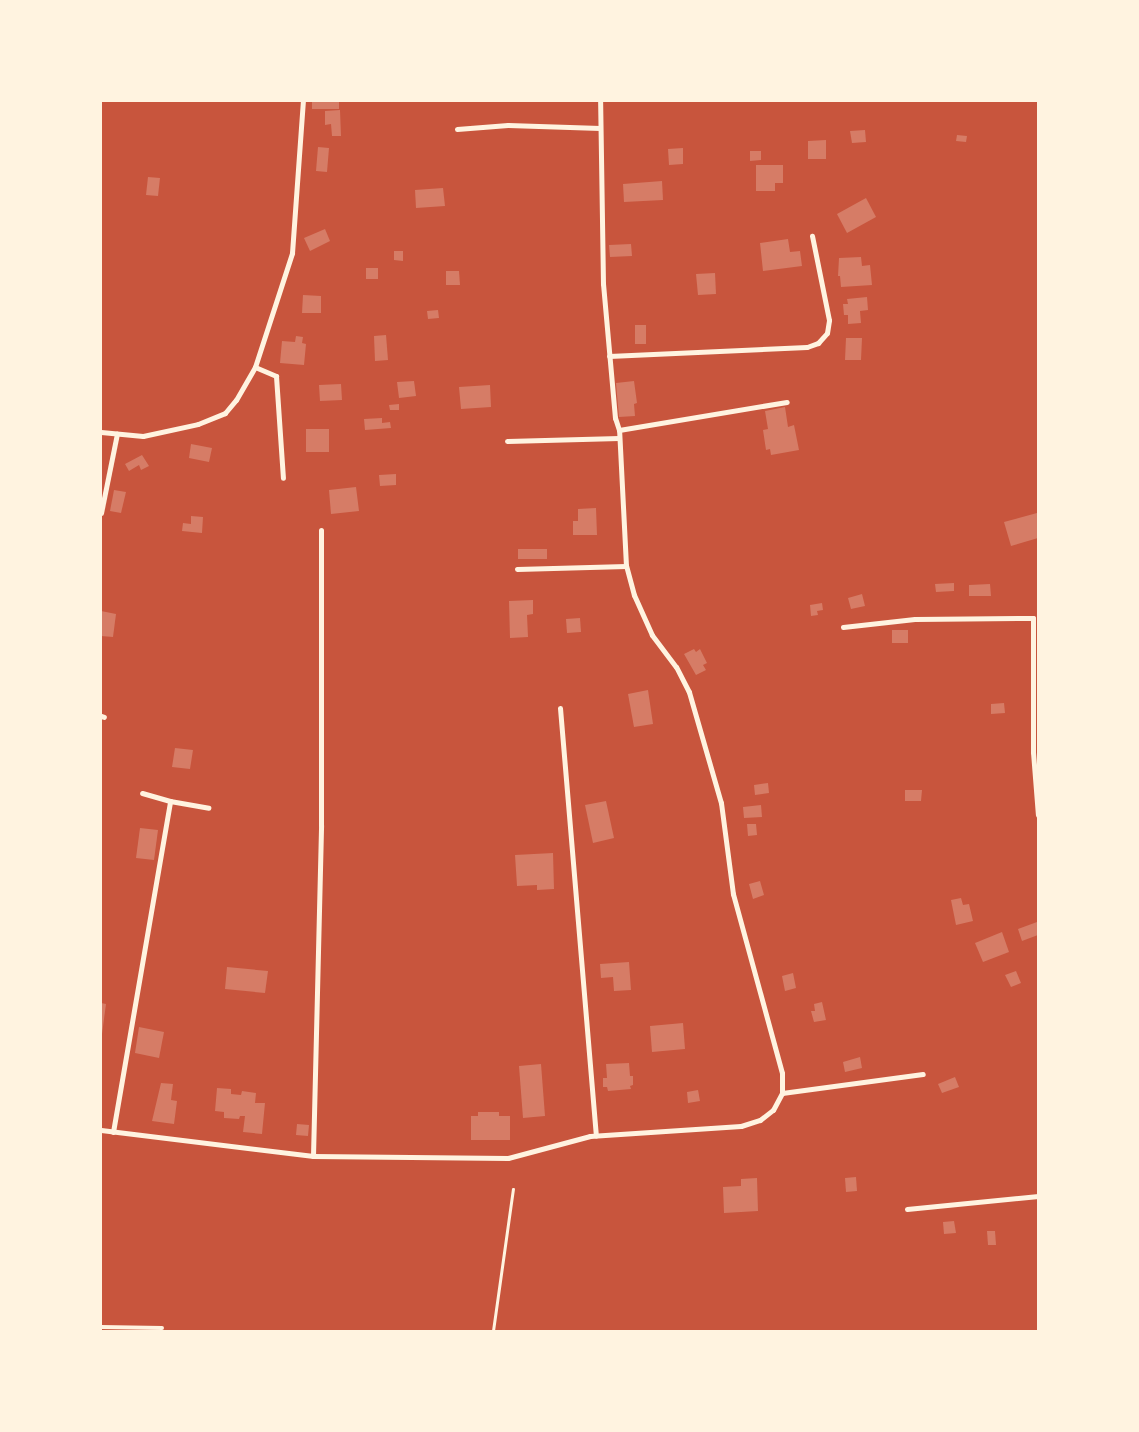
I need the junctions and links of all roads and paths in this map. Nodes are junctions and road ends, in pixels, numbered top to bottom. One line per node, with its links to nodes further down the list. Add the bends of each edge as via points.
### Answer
1 (303, 101): 7 (street, via 292,253)
2 (600, 101): 3 (street)
3 (600, 128): 4 (street, via 508,125); 6 (street)
4 (457, 129)
5 (812, 236): 6 (street, via 829,320 827,333 818,343 807,347)
6 (609, 356): 9 (street, via 614,418)
7 (255, 367): 11 (street, via 236,400 212,420 143,436); 14 (street, via 276,376)
8 (788, 402): 9 (street)
9 (619, 430): 12 (street)
10 (101, 432): 11 (street)
11 (117, 434): 15 (street)
12 (619, 438): 13 (street); 17 (street)
13 (507, 441)
14 (283, 478)
15 (101, 513)
16 (321, 530): 30 (street, via 321,825)
17 (626, 566): 18 (street); 26 (street, via 634,595 652,636 676,667 688,692 721,803 733,894 782,1073)
18 (517, 569)
19 (843, 627): 24 (street, via 915,619 1033,618 1032,752)
20 (560, 708): 29 (street)
21 (142, 793): 22 (street)
22 (170, 801): 23 (street); 28 (street)
23 (208, 808)
24 (1038, 815)
25 (923, 1074): 26 (street)
26 (782, 1093): 29 (street, via 773,1110 760,1120 741,1126)
27 (101, 1130): 28 (street)
28 (113, 1132): 30 (street)
29 (596, 1135): 30 (street, via 508,1158)
30 (313, 1156)
31 (513, 1190): 36 (path)
32 (1038, 1196): 33 (street)
33 (907, 1209)
34 (101, 1327): 35 (lane)
35 (162, 1328)
36 (493, 1331)

